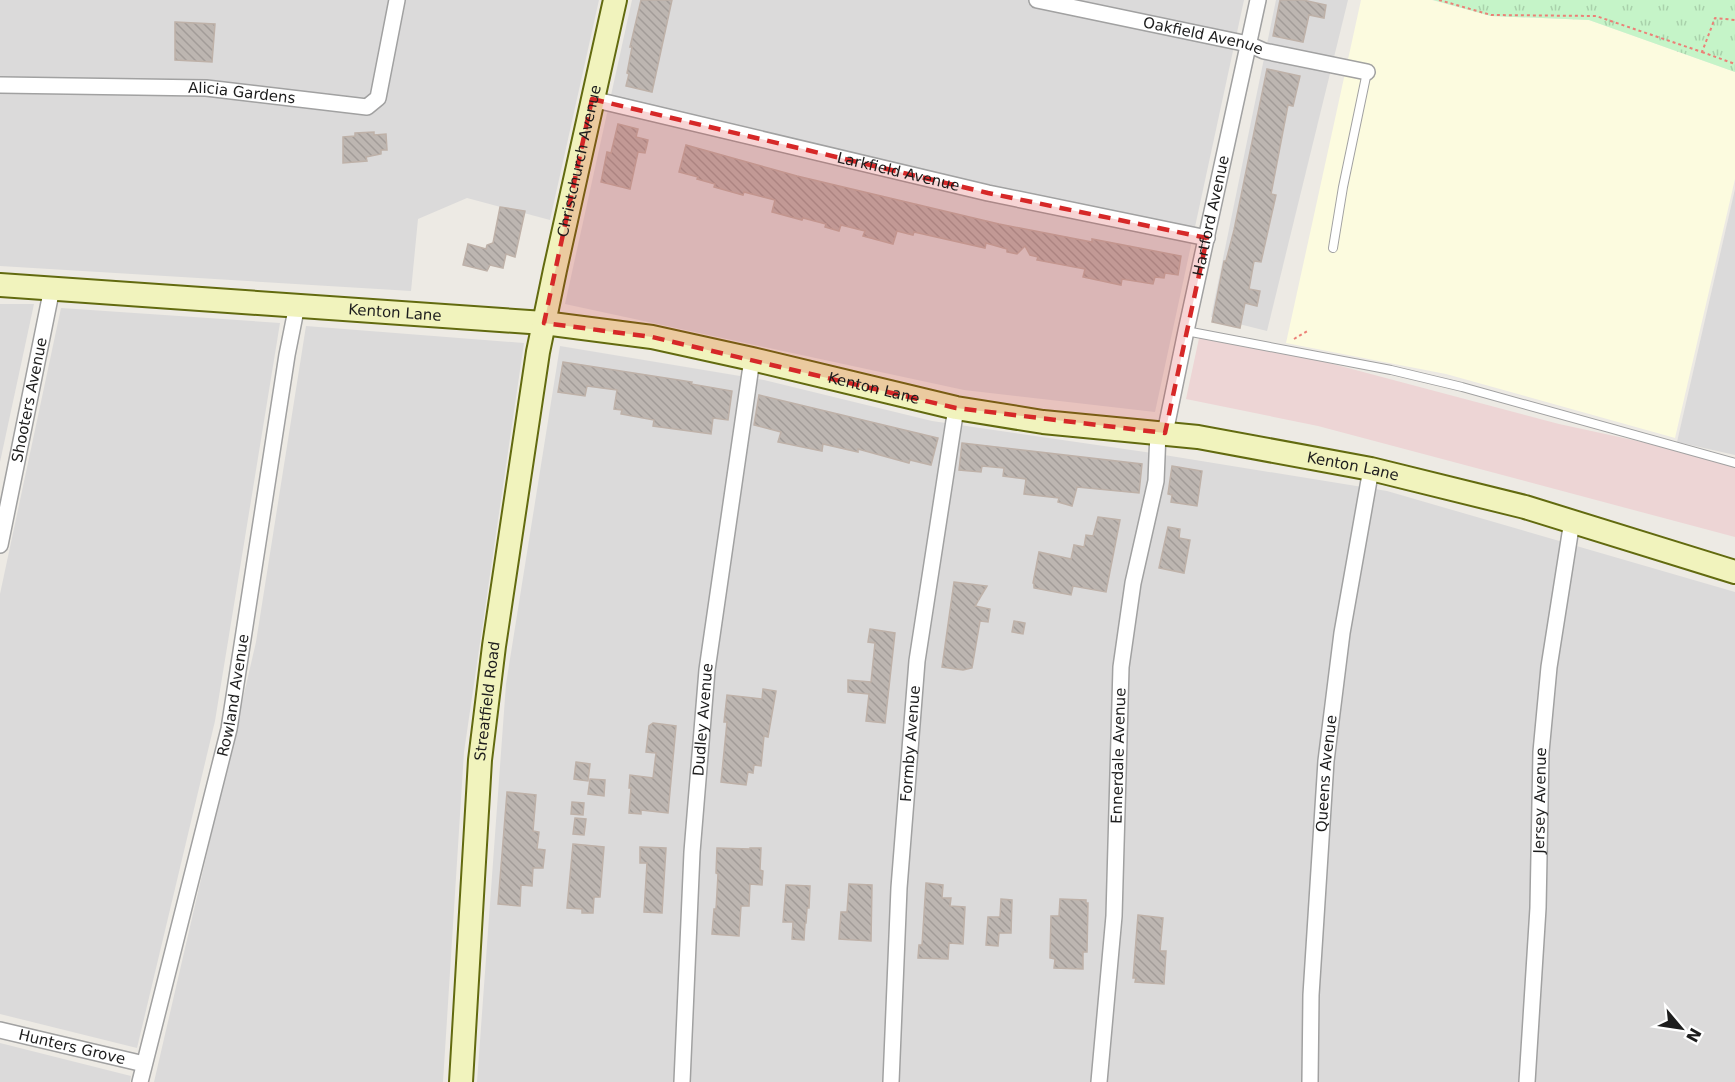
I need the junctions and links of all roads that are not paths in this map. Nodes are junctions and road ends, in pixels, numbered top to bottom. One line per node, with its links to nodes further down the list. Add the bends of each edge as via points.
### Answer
1 (397, 0): 7 (street, Alicia Gardens, via 378,98 367,107 206,88)
2 (615, 0): 8 (street, Christchurch Avenue)
3 (1037, 0): 5 (street, Oakfield Avenue)
4 (1258, 0): 5 (street, Hartford Avenue)
5 (1248, 44): 6 (street, Oakfield Avenue, via 1264,51); 9 (street, Hartford Avenue)
6 (1367, 72): 10 (lane)
7 (0, 85)
8 (592, 99): 9 (street, Larkfield Avenue, via 988,193); 14 (street, Christchurch Avenue)
9 (1207, 238): 15 (street, Hartford Avenue)
10 (1333, 248)
11 (0, 285): 12 (street, Kenton Lane)
12 (52, 288): 13 (street, Kenton Lane); 22 (street, Shooters Avenue)
13 (297, 304): 14 (street, Kenton Lane); 25 (street, Rowland Avenue, via 229,729)
14 (544, 323): 16 (street, Kenton Lane, via 652,337); 27 (street, Streatfield Road, via 480,760)
15 (1186, 331): 18 (street, Hartford Avenue); 19 (lane, via 1462,387)
16 (752, 359): 17 (street, Kenton Lane); 28 (street, Dudley Avenue, via 707,670 692,852)
17 (956, 408): 18 (street, Kenton Lane, via 1043,422); 29 (street, Formby Avenue, via 917,661 899,888)
18 (1162, 433): 20 (street, Kenton Lane); 30 (street, Ennerdale Avenue, via 1121,668 1114,916)
19 (1735, 463)
20 (1371, 469): 21 (street, Kenton Lane); 31 (street, Queens Avenue, via 1342,633 1326,761 1311,995)
21 (1572, 521): 23 (street, Kenton Lane); 32 (street, Jersey Avenue, via 1549,666 1541,752 1538,908)
22 (0, 545)
23 (1735, 572)
24 (0, 1030): 25 (street, Hunters Grove)
25 (144, 1064): 26 (street, Rowland Avenue)
26 (140, 1082)
27 (461, 1082)
28 (682, 1082)
29 (891, 1082)
30 (1099, 1082)
31 (1310, 1082)
32 (1527, 1082)

